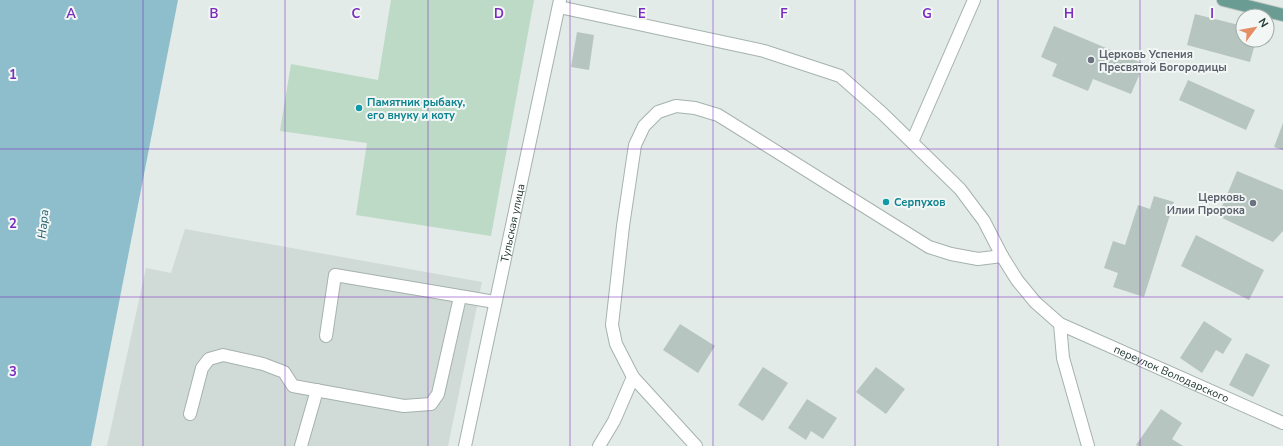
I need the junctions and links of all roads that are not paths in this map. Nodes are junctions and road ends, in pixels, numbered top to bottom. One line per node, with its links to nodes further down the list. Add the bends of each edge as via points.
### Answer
1 (974, 0): 5 (street)
2 (1223, 0): 4 (main road)
3 (559, 3): 5 (street, переулок Володарского, via 764,51 840,76); 8 (street, Тульская улица)
4 (1283, 15)
5 (912, 142): 6 (street, переулок Володарского, via 960,189 984,221)
6 (1002, 256): 9 (street, переулок Володарского, via 1035,302); 11 (street, via 978,259 929,247 718,115 695,108 676,106 658,112 644,126 635,145 622,226 612,325 616,344)
7 (460, 296): 8 (street); 10 (street, via 335,275); 12 (street, via 438,394 431,404 404,406)
8 (495, 302): 16 (street, Тульская улица)
9 (1060, 324): 14 (street, переулок Володарского); 19 (street, via 1063,358)
10 (326, 336)
11 (633, 377): 17 (street, via 614,421); 18 (street)
12 (317, 390): 13 (street, via 293,386 284,372 223,355 209,359 202,368); 15 (street)
13 (190, 414)
14 (1283, 423)
15 (301, 446)
16 (465, 446)
17 (599, 446)
18 (696, 446)
19 (1088, 446)

